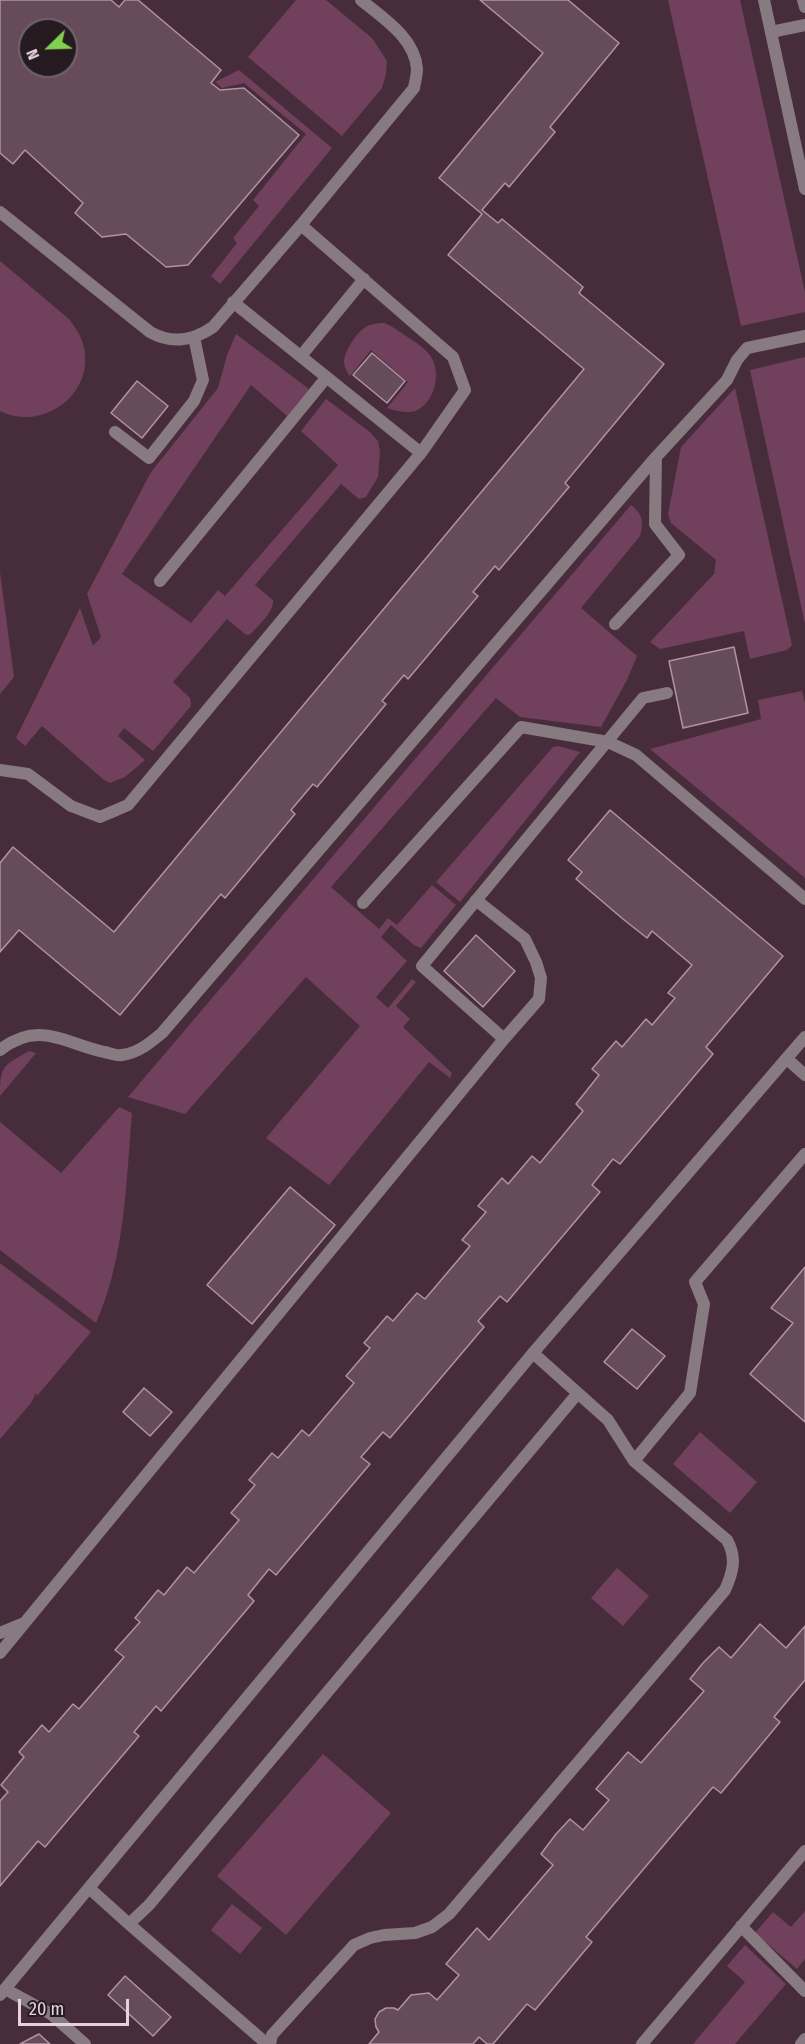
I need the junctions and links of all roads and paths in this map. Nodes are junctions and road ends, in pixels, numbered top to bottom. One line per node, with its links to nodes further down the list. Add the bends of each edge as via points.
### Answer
1 (361, 0): 9 (street, via 399,33 412,50 417,69 414,88)
2 (764, 0): 6 (street)
3 (804, 0): 4 (street)
4 (805, 7)
5 (805, 25): 6 (street)
6 (771, 32): 7 (street)
7 (805, 189)
8 (0, 212): 13 (street, via 150,332 167,339)
9 (301, 225): 10 (street); 11 (street)
10 (364, 279): 14 (street); 17 (street, via 453,357 465,390)
11 (233, 302): 13 (street, via 213,327); 14 (street)
12 (805, 336): 18 (street, via 747,348 727,380)
13 (194, 337): 16 (street, via 202,380 195,401 148,458)
14 (301, 356): 15 (street)
15 (326, 378): 17 (street); 19 (street)
16 (115, 432)
17 (421, 453): 23 (street, via 128,805 100,817 71,806 28,774)
18 (656, 457): 20 (street, via 656,524 679,555); 29 (street, via 162,1033 142,1049 121,1056 54,1036 27,1035)
19 (160, 581)
20 (615, 624)
21 (667, 693): 22 (street, via 643,698)
22 (608, 742): 24 (street, via 636,755); 25 (street); 26 (street, via 521,728)
23 (0, 770)
24 (805, 899)
25 (476, 900): 28 (street, via 525,939 541,978 539,999); 28 (street, via 422,966)
26 (363, 903)
27 (805, 1037): 30 (street)
28 (504, 1039): 36 (street)
29 (0, 1050)
30 (787, 1059): 31 (street); 33 (street)
31 (805, 1075)
32 (805, 1154): 35 (street, via 695,1282 704,1304 690,1393)
33 (533, 1353): 34 (street); 40 (street)
34 (578, 1393): 35 (street, via 608,1420); 41 (street, via 149,1905)
35 (634, 1461): 47 (street, via 727,1540 734,1565 725,1590 449,1914 432,1927 415,1933 384,1935 354,1945)
36 (25, 1623): 37 (street); 38 (street)
37 (0, 1633)
38 (0, 1653)
39 (805, 1851): 42 (street)
40 (88, 1888): 41 (street); 44 (street)
41 (129, 1924): 47 (street)
42 (741, 1926): 43 (street); 48 (street)
43 (805, 1991)
44 (3, 1992): 46 (street, via 51,2014)
45 (805, 2039): 49 (street)
46 (85, 2044)
47 (268, 2044)
48 (642, 2044)
49 (801, 2044)

